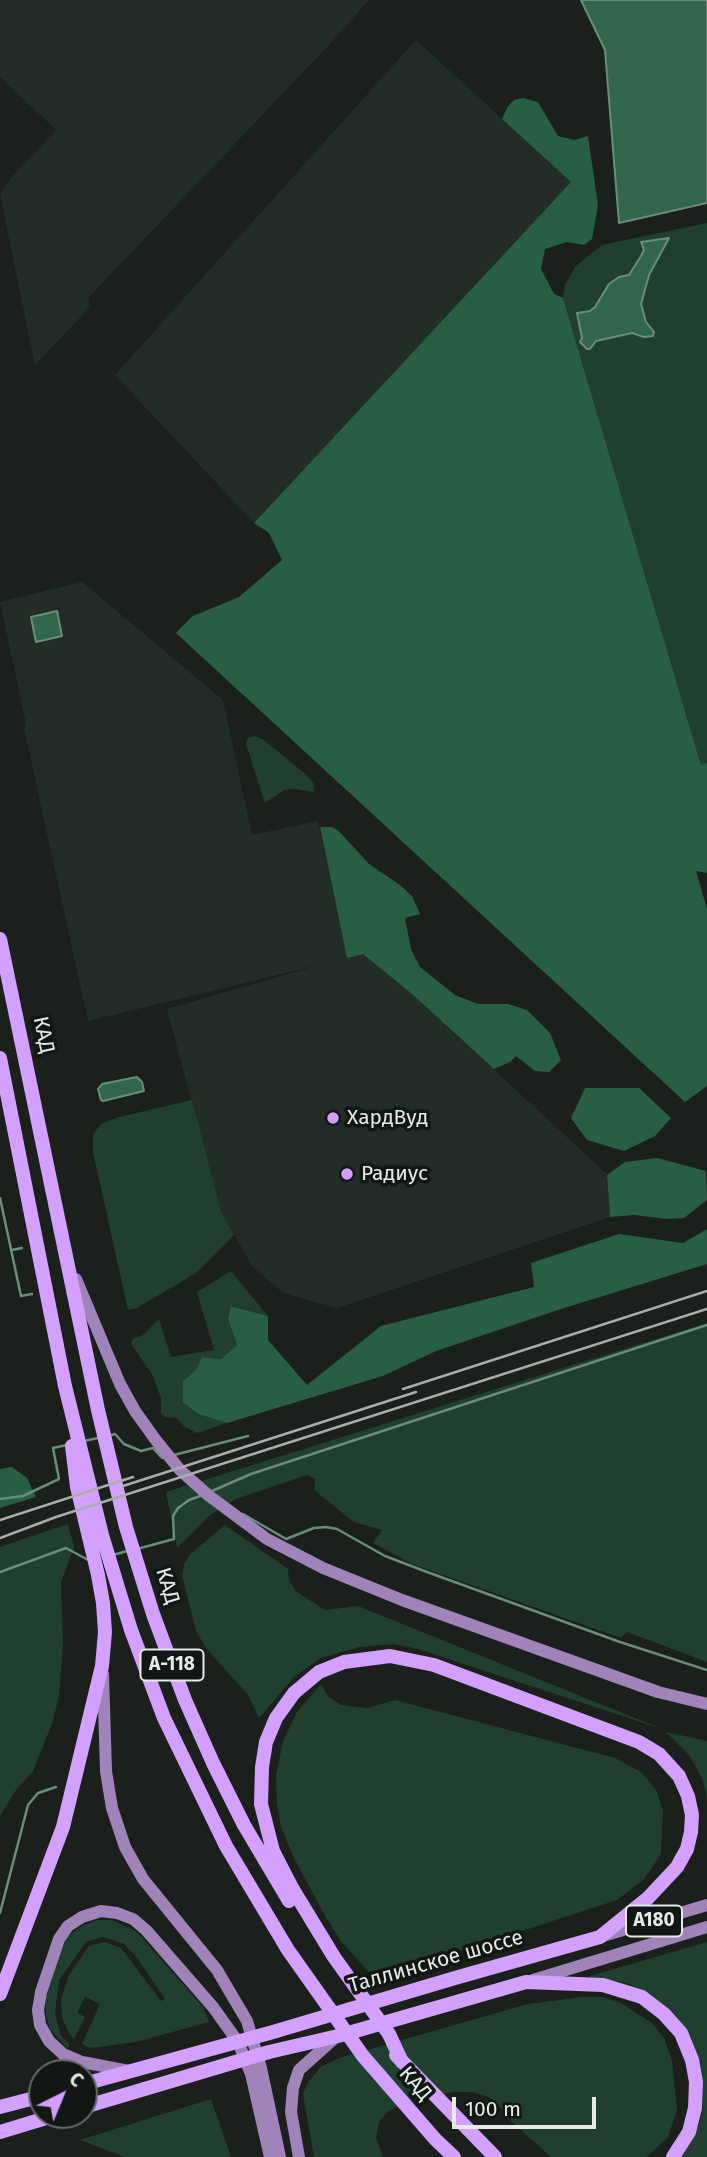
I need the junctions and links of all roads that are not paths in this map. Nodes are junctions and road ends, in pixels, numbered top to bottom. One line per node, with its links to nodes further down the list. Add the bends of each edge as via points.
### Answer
1 (0, 939): 3 (highway, КАД / А-118)
2 (0, 1058): 4 (highway, КАД / А-118)
3 (57, 1219): 6 (main road, via 79,1289 135,1411 180,1470 237,1518 323,1568 402,1600 658,1692); 13 (highway, КАД / А-118, via 126,1527 185,1700 213,1763 281,1888 356,2005)
4 (65, 1386): 5 (highway, via 77,1487 103,1603); 22 (highway, КАД / А-118, via 131,1630 197,1790 256,1899 326,2005)
5 (102, 1666): 11 (highway, via 63,1827); 20 (main road, via 106,1771 125,1847 143,1879 234,1995 261,2068)
6 (707, 1704)
7 (707, 1905): 9 (main road, Таллинское шоссе / A180)
8 (707, 1927): 10 (main road, Таллинское шоссе)
9 (600, 1937): 13 (highway, via 667,1880 687,1849 692,1815 688,1796 679,1776 659,1754 639,1742 434,1665 390,1656 344,1662 319,1672 294,1693 276,1718 266,1742 261,1804 273,1851 292,1888 389,2034); 14 (highway, Таллинское шоссе)
10 (526, 1982): 12 (highway, Таллинское шоссе); 29 (highway, via 619,1989 642,1997 681,2033 692,2060 695,2108 689,2132)
11 (0, 1994)
12 (338, 2036): 17 (highway, Таллинское шоссе); 25 (main road, via 299,2070 293,2088 290,2112)
13 (402, 2062): 28 (highway, КАД / А-118)
14 (130, 2071): 15 (highway, Таллинское шоссе); 20 (main road, via 62,2054 40,2025 38,2010 45,1977 59,1939 68,1926 101,1912 133,1919 146,1930 239,2042)
15 (98, 2080)
16 (28, 2099): 18 (highway)
17 (98, 2103)
18 (0, 2107)
19 (28, 2124): 21 (highway)
20 (268, 2127): 23 (main road); 24 (main road)
21 (0, 2132)
22 (435, 2139): 26 (main road); 27 (highway, КАД / А-118)
23 (270, 2157)
24 (280, 2157)
25 (299, 2157)
26 (447, 2157)
27 (454, 2157)
28 (495, 2157)
29 (673, 2157)

